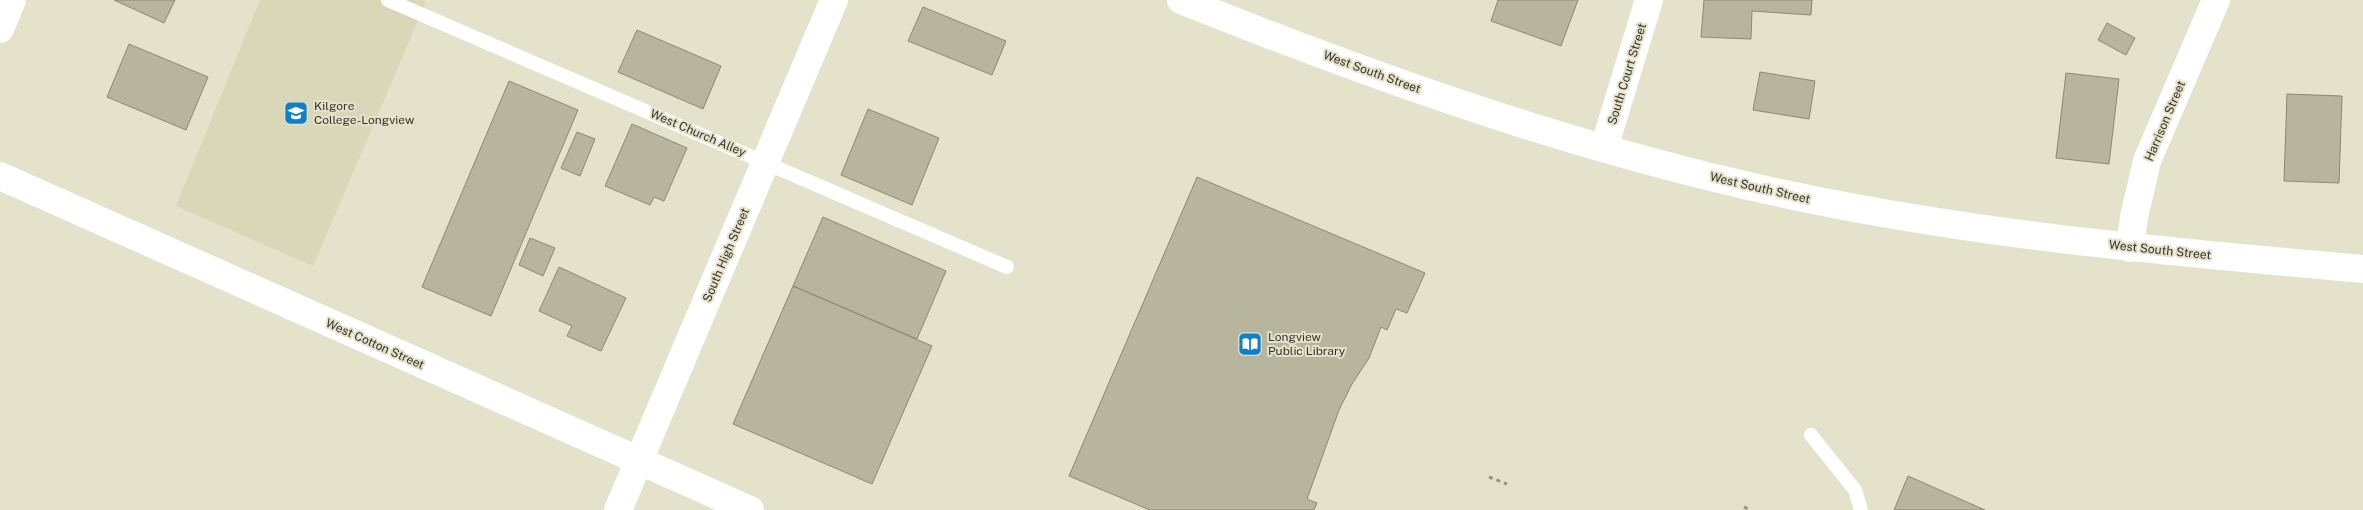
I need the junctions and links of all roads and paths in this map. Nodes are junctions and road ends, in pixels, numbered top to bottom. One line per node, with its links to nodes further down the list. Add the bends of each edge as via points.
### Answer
1 (12, 0): 7 (street)
2 (388, 0): 9 (lane, West Church Alley)
3 (834, 0): 9 (street, South High Street)
4 (1181, 0): 8 (street, West South Street, via 1374,74)
5 (1649, 0): 8 (street, South Court Street)
6 (2216, 0): 11 (street, Harrison Street, via 2147,161)
7 (0, 29)
8 (1604, 148): 11 (street, West South Street, via 1838,205 1940,223)
9 (764, 162): 12 (lane, West Church Alley); 15 (street, South High Street)
10 (0, 176): 15 (street, West Cotton Street)
11 (2130, 248): 13 (street, West South Street)
12 (1007, 267)
13 (2363, 269)
14 (1811, 435): 22 (lane, via 1855,490)
15 (640, 462): 19 (street, South High Street); 20 (street, West Cotton Street)
16 (1489, 477): 17 (path)
17 (1507, 484)
18 (1744, 507): 21 (path)
19 (618, 510)
20 (750, 510)
21 (1751, 510)
22 (1861, 510)

